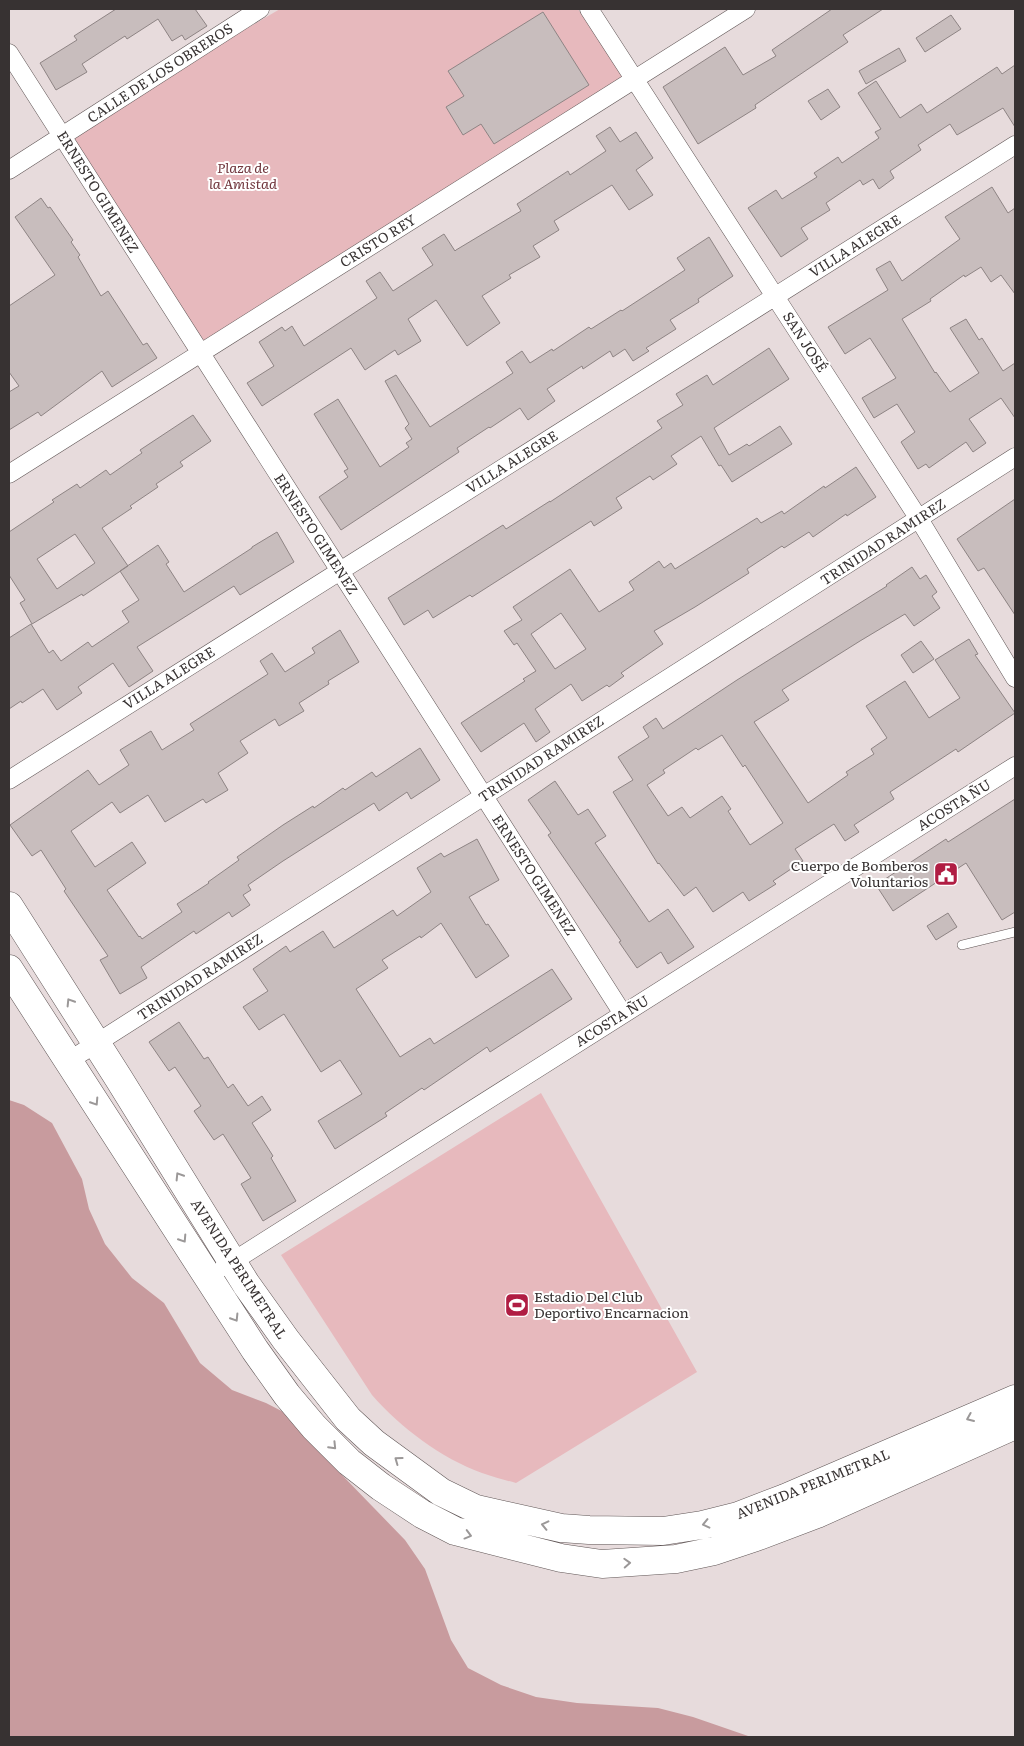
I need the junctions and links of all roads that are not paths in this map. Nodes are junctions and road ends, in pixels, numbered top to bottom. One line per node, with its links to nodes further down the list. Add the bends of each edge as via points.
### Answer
1 (260, 9): 6 (street, CALLE DE LOS OBREROS)
2 (589, 9): 5 (street, SAN JOSÉ)
3 (746, 9): 5 (street, CRISTO REY)
4 (9, 53): 6 (street, ERNESTO GIMENEZ)
5 (634, 79): 9 (street, SAN JOSÉ); 10 (street, CRISTO REY)
6 (62, 136): 8 (street, CALLE DE LOS OBREROS); 10 (street, ERNESTO GIMENEZ)
7 (1015, 145): 9 (street, VILLA ALEGRE)
8 (9, 170)
9 (776, 296): 13 (street, SAN JOSÉ); 14 (street, VILLA ALEGRE)
10 (200, 353): 12 (street, CRISTO REY); 14 (street, ERNESTO GIMENEZ)
11 (1015, 458): 13 (street, TRINIDAD RAMIREZ)
12 (9, 474)
13 (919, 519): 15 (street, SAN JOSÉ); 18 (street, TRINIDAD RAMIREZ)
14 (340, 571): 17 (street, VILLA ALEGRE); 18 (street, ERNESTO GIMENEZ)
15 (1015, 678)
16 (1015, 766): 23 (street, ACOSTA ÑU)
17 (9, 780)
18 (484, 796): 23 (street, ERNESTO GIMENEZ); 24 (street, TRINIDAD RAMIREZ)
19 (9, 906): 24 (main road, AVENIDA PERIMETRAL, one-way to 19)
20 (1015, 932): 21 (lane)
21 (962, 945)
22 (9, 969): 25 (main road, AVENIDA PERIMETRAL)
23 (623, 1014): 26 (street, ACOSTA ÑU)
24 (95, 1044): 25 (street, TRINIDAD RAMIREZ); 26 (main road, AVENIDA PERIMETRAL, one-way to 24)
25 (67, 1062): 27 (main road, AVENIDA PERIMETRAL, one-way to 27)
26 (232, 1262): 27 (street, ACOSTA ÑU); 28 (main road, AVENIDA PERIMETRAL, one-way to 26, via 738,1516 663,1531 561,1528 476,1509 441,1492 374,1443 348,1418 286,1340)
27 (208, 1277): 29 (main road, AVENIDA PERIMETRAL, one-way to 29, via 287,1394 349,1462 422,1514 455,1531 561,1558 602,1564 676,1559 714,1551 817,1514)
28 (1015, 1399)
29 (1015, 1425)

